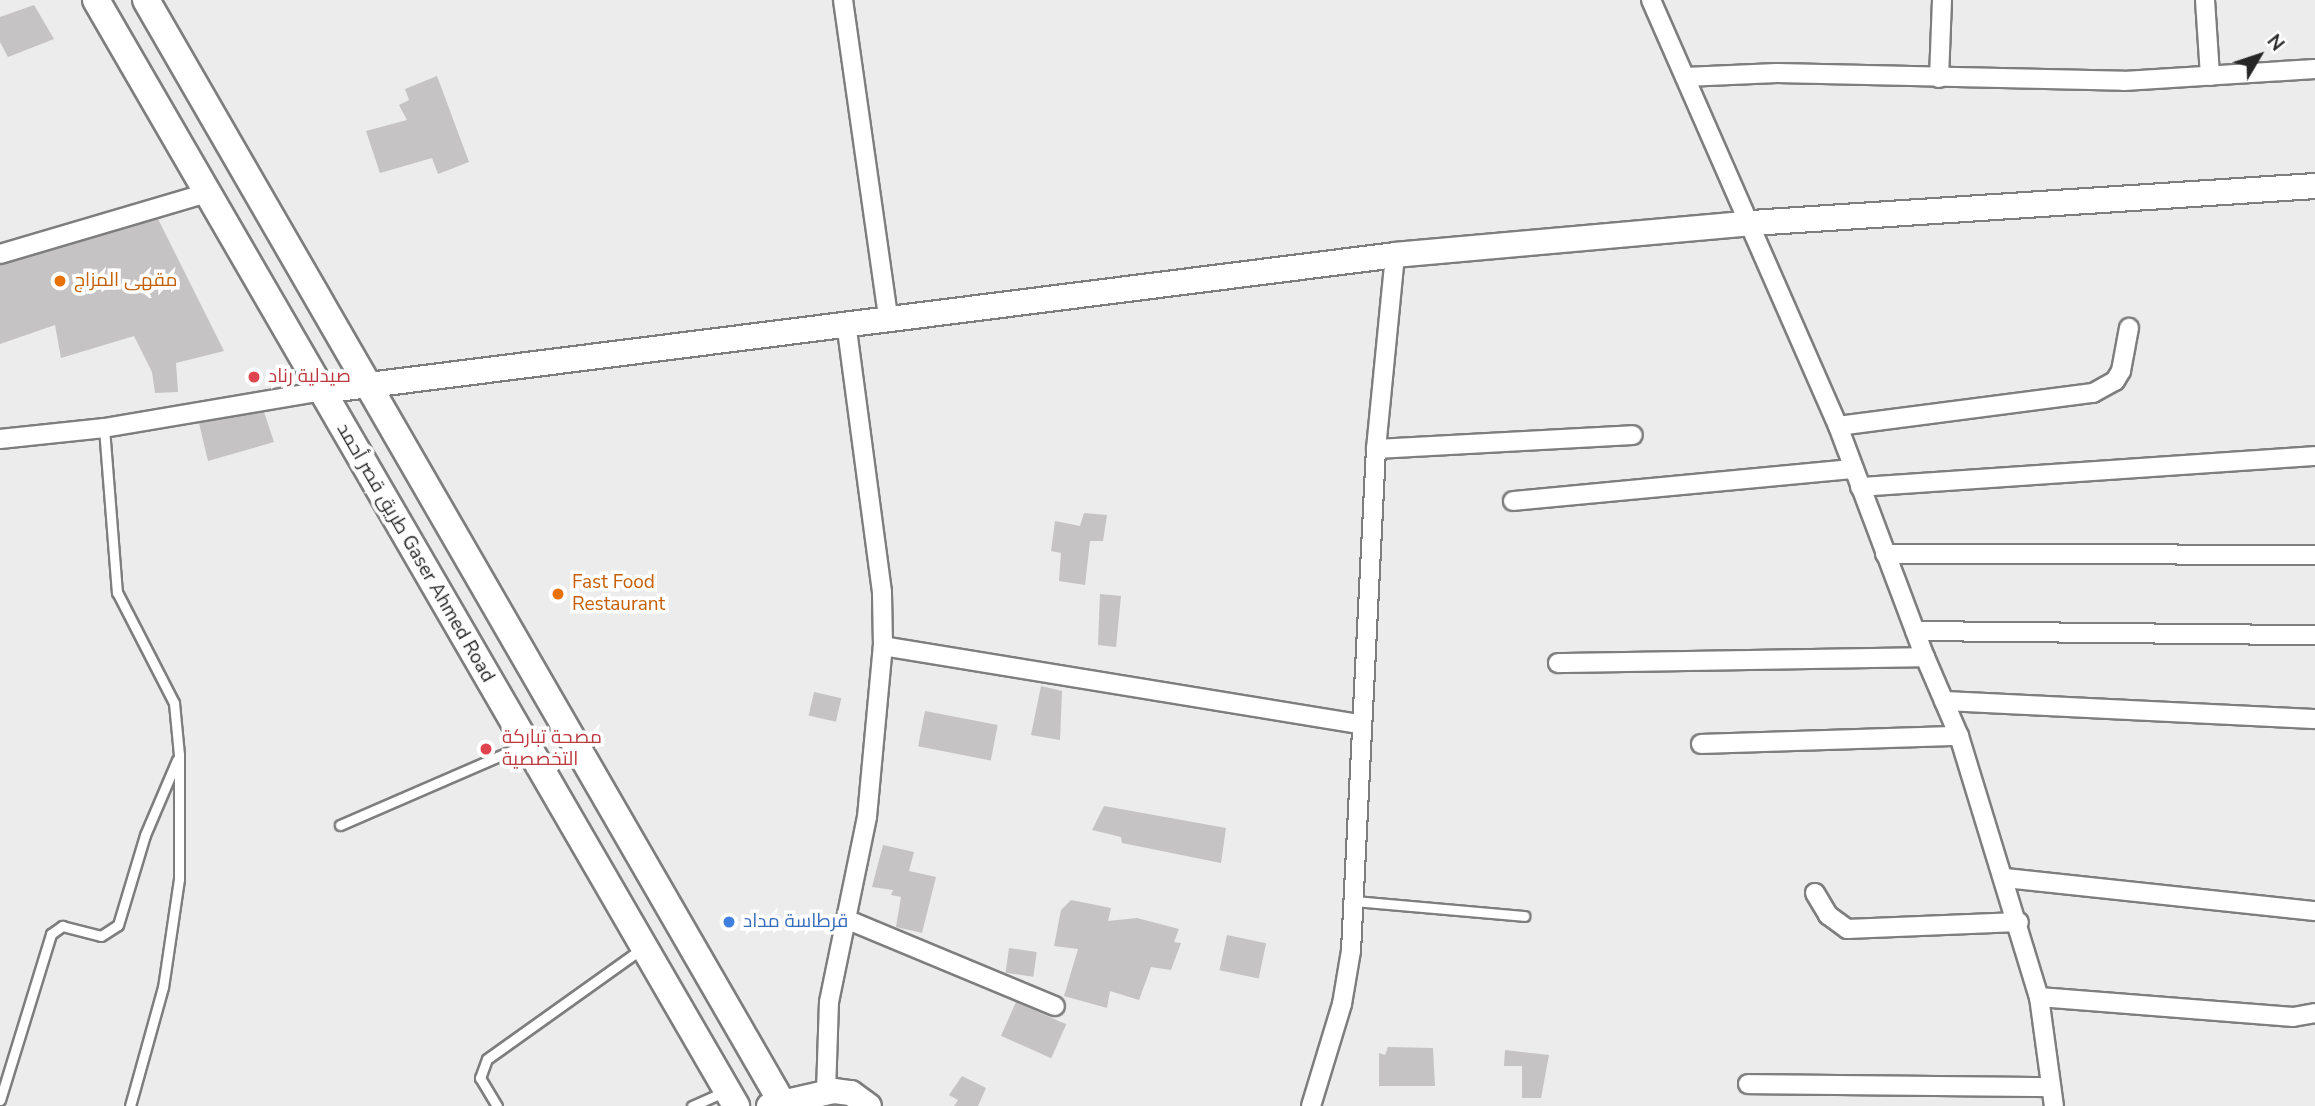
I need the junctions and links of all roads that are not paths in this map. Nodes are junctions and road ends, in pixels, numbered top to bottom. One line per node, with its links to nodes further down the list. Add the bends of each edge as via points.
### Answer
1 (96, 0): 12 (main road, طريق قصر أحمد Gaser Ahmed Road)
2 (146, 0): 19 (main road)
3 (843, 0): 16 (street)
4 (1651, 0): 9 (street)
5 (1942, 0): 10 (street)
6 (2205, 0): 8 (street)
7 (2315, 69): 8 (street)
8 (2210, 76): 10 (street)
9 (1685, 77): 10 (street); 13 (street)
10 (1939, 78)
11 (2315, 186): 13 (street)
12 (207, 192): 14 (street); 20 (main road, طريق قصر أحمد Gaser Ahmed Road)
13 (1752, 223): 15 (street); 21 (street)
14 (0, 254)
15 (1395, 255): 16 (street); 25 (street)
16 (888, 318): 17 (street)
17 (846, 323): 19 (street); 34 (street, via 881,592)
18 (2129, 328): 21 (street, via 2122,371 2115,381 2093,393)
19 (371, 387): 20 (street); 61 (main road)
20 (321, 391): 22 (street); 41 (main road, طريق قصر أحمد Gaser Ahmed Road)
21 (1838, 426): 27 (street)
22 (104, 428): 24 (street); 43 (lane, via 117,592 174,702)
23 (1633, 435): 25 (street)
24 (0, 439)
25 (1376, 449): 39 (street)
26 (2315, 456): 28 (street)
27 (1853, 469): 28 (street); 29 (street)
28 (1860, 487): 30 (street)
29 (1513, 501)
30 (1885, 554): 31 (street); 32 (street)
31 (2315, 555)
32 (1914, 631): 33 (street); 35 (street)
33 (2315, 635)
34 (883, 646): 39 (street); 50 (street, via 874,770)
35 (1925, 657): 36 (street); 37 (street)
36 (1558, 663)
37 (1944, 701): 38 (street); 40 (street)
38 (2315, 719)
39 (1360, 724): 47 (street)
40 (1959, 736): 42 (street); 45 (street)
41 (527, 744): 44 (lane); 52 (main road, طريق قصر أحمد Gaser Ahmed Road)
42 (1701, 744)
43 (179, 755): 60 (lane, via 145,835 118,925 101,936 62,926 51,934); 62 (lane, via 179,879 163,987)
44 (340, 825)
45 (2006, 878): 48 (street); 51 (street)
46 (1815, 893): 51 (street, via 1828,915 1847,929)
47 (1353, 901): 49 (lane); 66 (street, via 1342,1004)
48 (2315, 911)
49 (1524, 916)
50 (848, 920): 54 (street); 58 (street, via 829,1002)
51 (2020, 922): 53 (street)
52 (643, 947): 59 (main road, طريق قصر أحمد Gaser Ahmed Road); 63 (lane, via 487,1059 480,1078)
53 (2039, 997): 55 (street, via 2293,1017); 57 (street)
54 (1055, 1006)
55 (2315, 1013)
56 (1748, 1084): 57 (street)
57 (2050, 1087): 67 (street)
58 (826, 1092): 61 (street); 65 (street, via 851,1093)
59 (731, 1098): 64 (lane)
60 (0, 1100)
61 (778, 1104)
62 (130, 1106)
63 (497, 1106)
64 (692, 1106)
65 (869, 1106)
66 (1311, 1106)
67 (2054, 1106)

